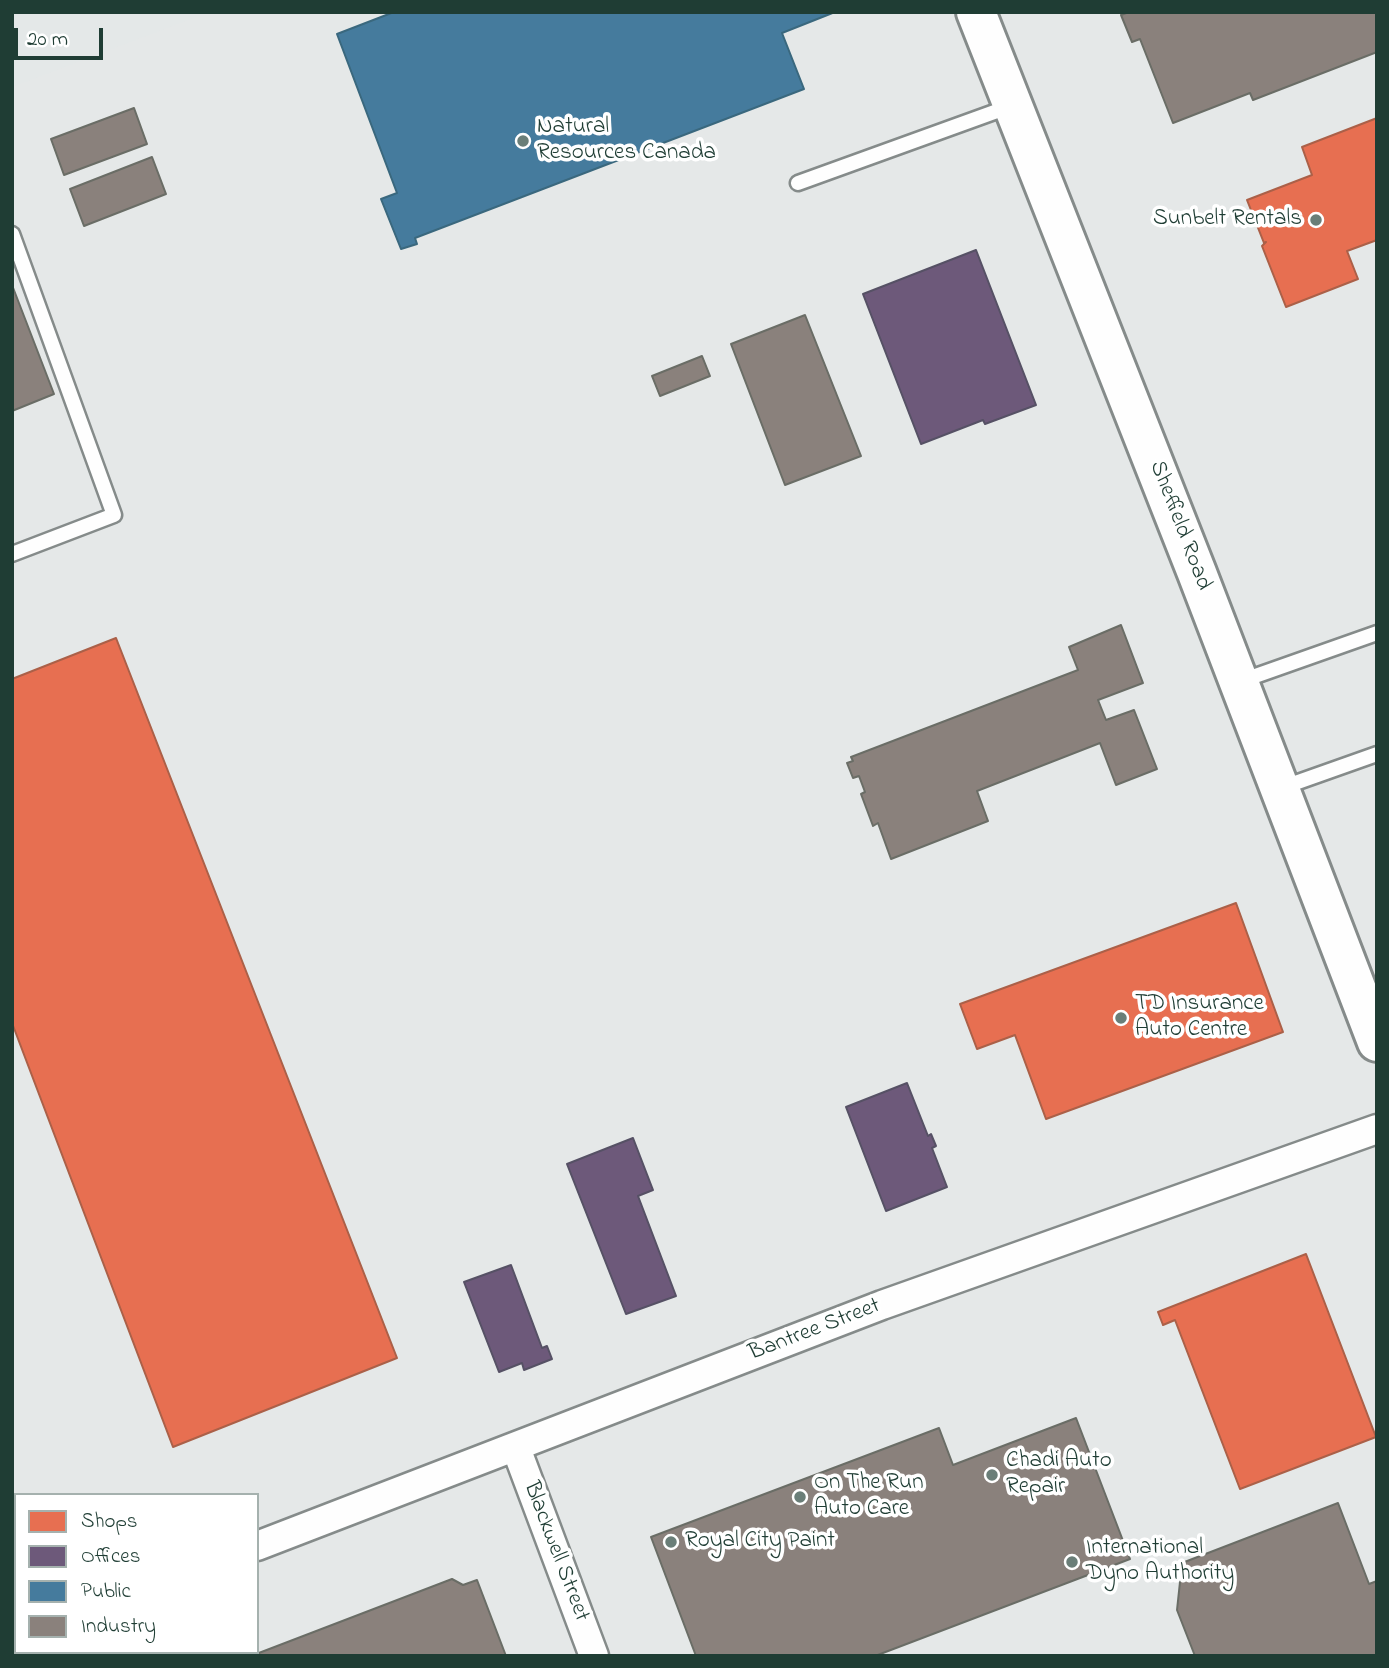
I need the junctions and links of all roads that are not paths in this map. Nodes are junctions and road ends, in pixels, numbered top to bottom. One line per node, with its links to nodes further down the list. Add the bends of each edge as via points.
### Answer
1 (976, 12): 2 (street, Sheffield Road)
2 (1013, 105): 3 (lane); 7 (street, Sheffield Road)
3 (798, 183)
4 (12, 234): 5 (lane, via 114,515)
5 (12, 554)
6 (1377, 633): 7 (lane)
7 (1239, 682): 9 (street, Sheffield Road)
8 (1377, 754): 9 (lane)
9 (1280, 788): 10 (street, Sheffield Road)
10 (1377, 1042)
11 (1377, 1129): 12 (street, Bantree Street, via 882,1305)
12 (516, 1448): 13 (street, Bantree Street); 14 (street, Blackwell Street)
13 (259, 1545)
14 (594, 1656)

